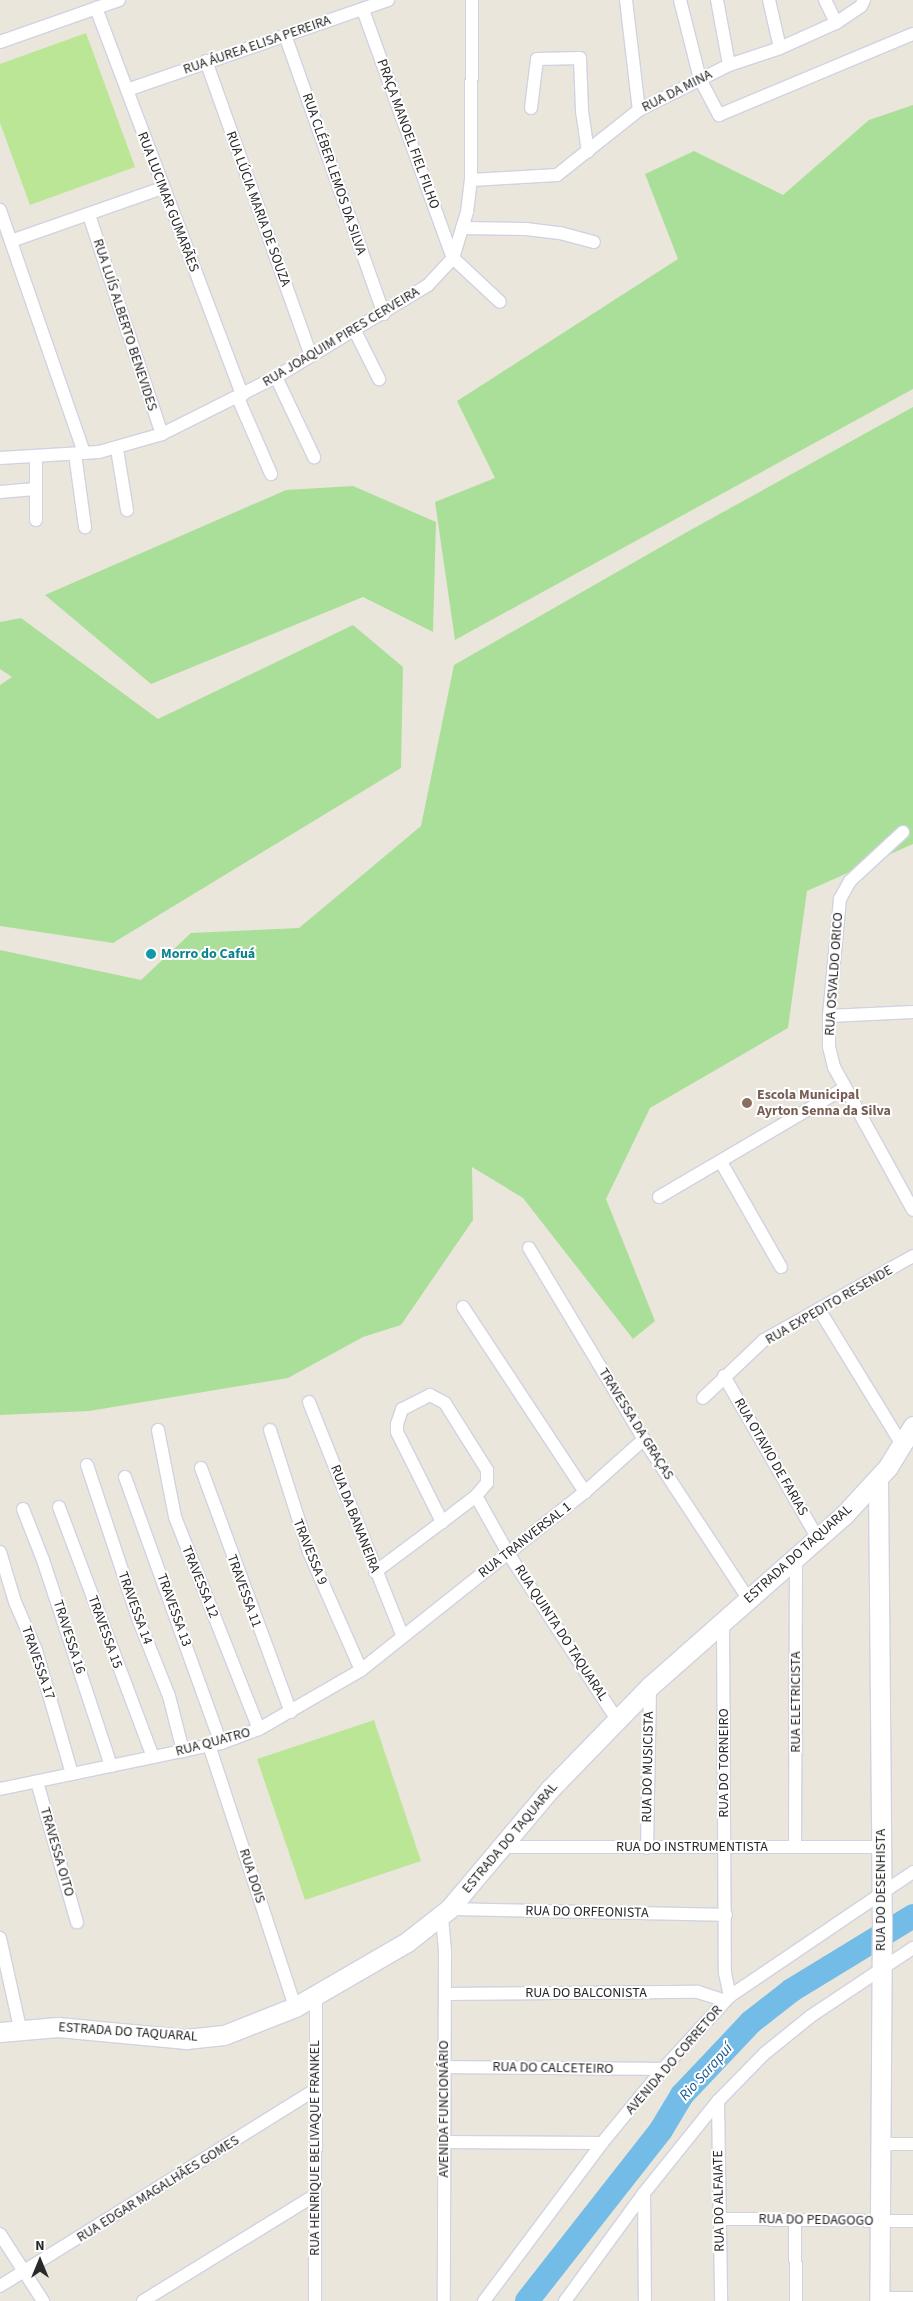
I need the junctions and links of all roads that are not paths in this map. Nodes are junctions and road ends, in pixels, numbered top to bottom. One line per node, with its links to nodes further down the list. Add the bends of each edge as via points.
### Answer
1 (119, 0): 10 (street)
2 (388, 0): 11 (street, RUA ÁUREA ELISA PEREIRA)
3 (472, 0): 24 (street, RUA JOAQUIM PIRES CERVEIRA)
4 (626, 0): 22 (street)
5 (680, 0): 19 (street)
6 (717, 0): 18 (street)
7 (769, 0): 16 (street)
8 (825, 0): 12 (street)
9 (862, 3): 12 (street, RUA DA MINA)
10 (96, 8): 15 (street); 20 (street, RUA LUCIMAR GUMARÃES)
11 (363, 10): 14 (street, RUA ÁUREA ELISA PEREIRA); 31 (street, PRAÇA MANOEL FIEL FILHO)
12 (836, 23): 16 (street, RUA DA MINA)
13 (913, 34): 19 (street, via 786,84 723,114 716,112)
14 (285, 35): 17 (street, RUA ÁUREA ELISA PEREIRA); 33 (street, RUA CLÉBER LEMOS DA SILVA)
15 (0, 42)
16 (780, 48): 18 (street, RUA DA MINA)
17 (206, 61): 20 (street, RUA ÁUREA ELISA PEREIRA); 35 (street, RUA LÚCIA MARIA DE SOUZA)
18 (730, 65): 19 (street, RUA DA MINA)
19 (700, 79): 22 (street, RUA DA MINA)
20 (127, 90): 25 (street, RUA LUCIMAR GUMARÃES)
21 (530, 108): 23 (street, via 537,59 580,58 582,111)
22 (638, 110): 23 (street, RUA DA MINA)
23 (588, 152): 24 (street, RUA DA MINA, via 548,177)
24 (471, 180): 28 (street, RUA JOAQUIM PIRES CERVEIRA)
25 (162, 188): 27 (street); 38 (street, RUA LUCIMAR GUMARÃES)
26 (0, 210): 29 (street)
27 (89, 215): 29 (street); 39 (street, RUA LUÍS ALBERTO BENEVIDES)
28 (462, 228): 30 (street, via 526,229); 31 (street, RUA JOAQUIM PIRES CERVEIRA)
29 (11, 242): 41 (street)
30 (594, 242)
31 (453, 258): 32 (street); 33 (street, RUA JOAQUIM PIRES CERVEIRA, via 428,286)
32 (500, 302)
33 (384, 314): 34 (street, RUA JOAQUIM PIRES CERVEIRA)
34 (355, 331): 35 (street, RUA JOAQUIM PIRES CERVEIRA); 37 (street)
35 (311, 356): 36 (street, RUA JOAQUIM PIRES CERVEIRA)
36 (276, 377): 38 (street, RUA JOAQUIM PIRES CERVEIRA); 42 (street)
37 (379, 379)
38 (240, 396): 39 (street, RUA JOAQUIM PIRES CERVEIRA); 45 (street, RUA LUCIMAR GUMARÃES)
39 (162, 434): 40 (street, RUA JOAQUIM PIRES CERVEIRA)
40 (117, 449): 41 (street, RUA JOAQUIM PIRES CERVEIRA); 48 (street)
41 (79, 453): 44 (street, RUA JOAQUIM PIRES CERVEIRA); 50 (street)
42 (314, 457)
43 (0, 458): 44 (street, RUA JOAQUIM PIRES CERVEIRA)
44 (36, 458): 46 (street)
45 (271, 474)
46 (35, 489): 47 (street); 49 (street)
47 (0, 492)
48 (127, 510)
49 (36, 520)
50 (86, 527)
51 (904, 832): 53 (street, RUA OSVALDO ORICO, via 850,881 840,899)
52 (913, 1012): 53 (street)
53 (829, 1016): 54 (street, RUA OSVALDO ORICO, via 829,1047 834,1067)
54 (846, 1088): 55 (street); 56 (street, RUA OSVALDO ORICO)
55 (721, 1162): 57 (street); 61 (street)
56 (909, 1193): 58 (street, RUA OSVALDO ORICO)
57 (659, 1197)
58 (913, 1210)
59 (529, 1248): 70 (street, TRAVESSA DA GRAÇAS)
60 (913, 1256): 63 (street, RUA EXPEDITO RESENDE)
61 (781, 1267)
62 (464, 1307): 76 (street)
63 (820, 1311): 64 (street, RUA EXPEDITO RESENDE, via 764,1340); 71 (street)
64 (724, 1376): 65 (street, RUA EXPEDITO RESENDE); 81 (street, RUA OTAVIO DE FARIAS)
65 (703, 1398)
66 (309, 1402): 85 (street, RUA DA BANANEIRA)
67 (913, 1426): 71 (street, ESTRADA DO TAQUARAL)
68 (158, 1430): 93 (street, TRAVESSA 12, via 175,1517)
69 (270, 1430): 89 (street, TRAVESSA 9, via 309,1552)
70 (644, 1439): 76 (street, RUA TRANVERSAL 1); 86 (street, TRAVESSA DA GRAÇAS)
71 (902, 1445): 75 (street, ESTRADA DO TAQUARAL)
72 (87, 1464): 95 (street, TRAVESSA 14, via 139,1621 169,1696)
73 (201, 1468): 91 (street, TRAVESSA 11)
74 (125, 1477): 94 (street, TRAVESSA 13)
75 (878, 1479): 81 (street, ESTRADA DO TAQUARAL); 104 (street, RUA DO DESENHISTA)
76 (585, 1492): 83 (street, RUA TRANVERSAL 1)
77 (476, 1496): 80 (street); 80 (street, via 488,1477 445,1403 435,1396 426,1396 402,1409 397,1432); 83 (street, RUA QUINTA DO TAQUARAL)
78 (58, 1507): 96 (street, TRAVESSA 15)
79 (23, 1508): 97 (street, TRAVESSA 16, via 44,1560)
80 (442, 1522): 85 (street)
81 (817, 1537): 84 (street, ESTRADA DO TAQUARAL)
82 (0, 1552): 98 (street, TRAVESSA 17, via 15,1602 36,1650)
83 (508, 1553): 88 (street, RUA TRANVERSAL 1); 92 (street, RUA QUINTA DO TAQUARAL)
84 (796, 1557): 86 (street, ESTRADA DO TAQUARAL); 103 (street, RUA ELETRICISTA)
85 (375, 1572): 88 (street, RUA DA BANANEIRA)
86 (748, 1598): 87 (street, ESTRADA DO TAQUARAL)
87 (723, 1619): 90 (street, ESTRADA DO TAQUARAL); 102 (street, RUA DO TORNEIRO)
88 (402, 1636): 89 (street, RUA QUATRO)
89 (361, 1670): 91 (street, RUA QUATRO)
90 (650, 1686): 92 (street, ESTRADA DO TAQUARAL); 105 (street, RUA DO MUSICISTA)
91 (291, 1712): 93 (street, RUA QUATRO)
92 (616, 1718): 101 (street, ESTRADA DO TAQUARAL, via 550,1789)
93 (259, 1729): 94 (street, RUA QUATRO)
94 (215, 1744): 95 (street, RUA QUATRO); 117 (street, RUA DOIS)
95 (183, 1750): 96 (street, RUA QUATRO)
96 (153, 1757): 97 (street, RUA QUATRO)
97 (111, 1766): 98 (street, RUA QUATRO)
98 (72, 1774): 99 (street, RUA QUATRO)
99 (37, 1782): 100 (street, RUA QUATRO); 110 (street, TRAVESSA OITO)
100 (0, 1790)
101 (503, 1847): 105 (street, RUA DO INSTRUMENTISTA); 108 (street, ESTRADA DO TAQUARAL)
102 (724, 1847): 103 (street, RUA DO INSTRUMENTISTA); 105 (street, RUA DO INSTRUMENTISTA); 109 (street, RUA DO TORNEIRO)
103 (796, 1847): 104 (street, RUA DO INSTRUMENTISTA)
104 (881, 1847): 107 (street, RUA DO DESENHISTA)
105 (646, 1848)
106 (913, 1872): 107 (street, AVENIDA DO CORRETOR)
107 (881, 1894): 113 (street, RUA DO DESENHISTA); 116 (street, AVENIDA DO CORRETOR)
108 (445, 1913): 109 (street, RUA DO ORFEONISTA); 114 (street, AVENIDA FUNCIONÁRIO); 115 (street, ESTRADA DO TAQUARAL, via 407,1942)
109 (726, 1915): 116 (street, RUA DO TORNEIRO)
110 (77, 1922)
111 (0, 1938): 118 (street)
112 (913, 1948): 113 (street)
113 (881, 1969): 122 (street, via 810,2016 764,2054); 125 (street, RUA DO DESENHISTA)
114 (445, 1994): 116 (street, RUA DO BALCONISTA, via 698,1992); 119 (street, AVENIDA FUNCIONÁRIO)
115 (316, 1996): 117 (street, ESTRADA DO TAQUARAL); 121 (street, RUA HENRIQUE BELIVAQUE FRANKEL)
116 (728, 1998): 120 (street, AVENIDA DO CORRETOR)
117 (295, 2007): 118 (street, ESTRADA DO TAQUARAL, via 238,2032 186,2039 70,2028)
118 (5, 2030)
119 (444, 2067): 120 (street, RUA DO CALCETEIRO); 123 (street, AVENIDA FUNCIONÁRIO)
120 (663, 2069): 124 (street, AVENIDA DO CORRETOR)
121 (315, 2090): 128 (street, RUA HENRIQUE BELIVAQUE FRANKEL); 134 (street, RUA EDGAR MAGALHÃES GOMES)
122 (718, 2101): 127 (street); 129 (street, RUA DO ALFAIATE)
123 (444, 2142): 124 (street); 142 (street, AVENIDA FUNCIONÁRIO)
124 (602, 2143): 143 (street, AVENIDA DO CORRETOR)
125 (881, 2144): 126 (street); 131 (street, RUA DO DESENHISTA)
126 (913, 2144)
127 (644, 2193): 137 (street); 144 (street)
128 (315, 2195): 139 (street, RUA HENRIQUE BELIVAQUE FRANKEL); 141 (street)
129 (720, 2219): 130 (street, RUA DO PEDAGOGO); 145 (street, RUA DO ALFAIATE)
130 (795, 2220): 131 (street, RUA DO PEDAGOGO); 146 (street)
131 (880, 2221): 132 (street, RUA DO PEDAGOGO); 138 (street, RUA DO DESENHISTA)
132 (913, 2221)
133 (0, 2234): 134 (street)
134 (24, 2272): 135 (street, RUA EDGAR MAGALHÃES GOMES); 140 (street)
135 (0, 2286)
136 (913, 2298): 138 (street)
137 (569, 2299)
138 (879, 2299)
139 (314, 2300)
140 (43, 2301)
141 (143, 2301)
142 (444, 2301)
143 (484, 2301)
144 (645, 2301)
145 (720, 2301)
146 (796, 2301)

